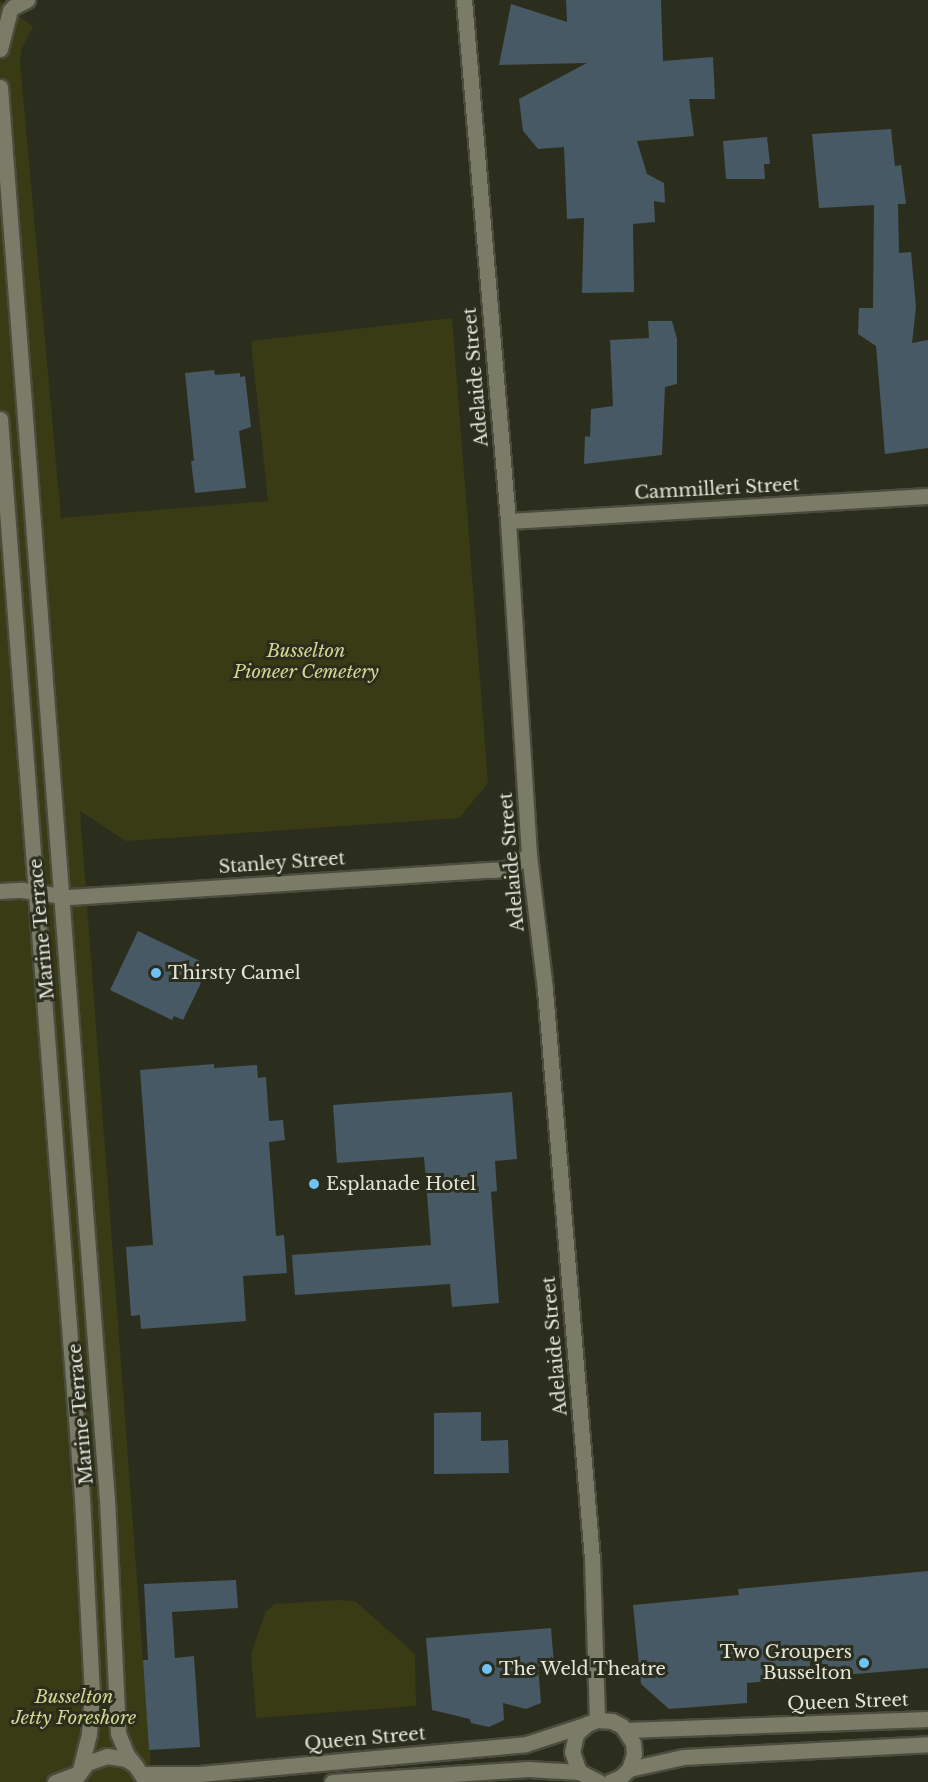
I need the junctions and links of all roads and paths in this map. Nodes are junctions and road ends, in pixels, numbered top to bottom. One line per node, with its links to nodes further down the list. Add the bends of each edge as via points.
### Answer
1 (27, 0): 3 (street)
2 (464, 0): 8 (street, Adelaide Street)
3 (10, 9): 4 (street)
4 (0, 49)
5 (0, 87): 12 (street, Marine Terrace)
6 (0, 419): 11 (street, Marine Terrace)
7 (928, 496): 8 (street, Cammilleri Street)
8 (508, 521): 9 (street, Adelaide Street)
9 (529, 855): 12 (street, Stanley Street, via 506,869); 14 (street, Adelaide Street, via 545,990 591,1547)
10 (0, 891): 11 (street, Stanley Street)
11 (34, 891): 12 (street, Stanley Street); 20 (street, Marine Terrace, via 82,1497 92,1694 89,1734)
12 (60, 895): 19 (street, Marine Terrace, via 107,1499 118,1733)
13 (928, 1719): 15 (street, Queen Street)
14 (592, 1722): 15 (street, via 612,1721); 18 (street, via 576,1734 572,1745 573,1762); 19 (street, Queen Street, via 526,1744 199,1774)
15 (626, 1730): 17 (street, via 634,1754)
16 (928, 1744): 17 (street, via 683,1757)
17 (629, 1769): 24 (street)
18 (579, 1772): 22 (street, via 528,1769); 23 (street)
19 (141, 1774): 20 (street, Queen Street, via 126,1760 106,1756 87,1763)
20 (77, 1775): 21 (street)
21 (55, 1782)
22 (332, 1782)
23 (599, 1782)
24 (609, 1782)

